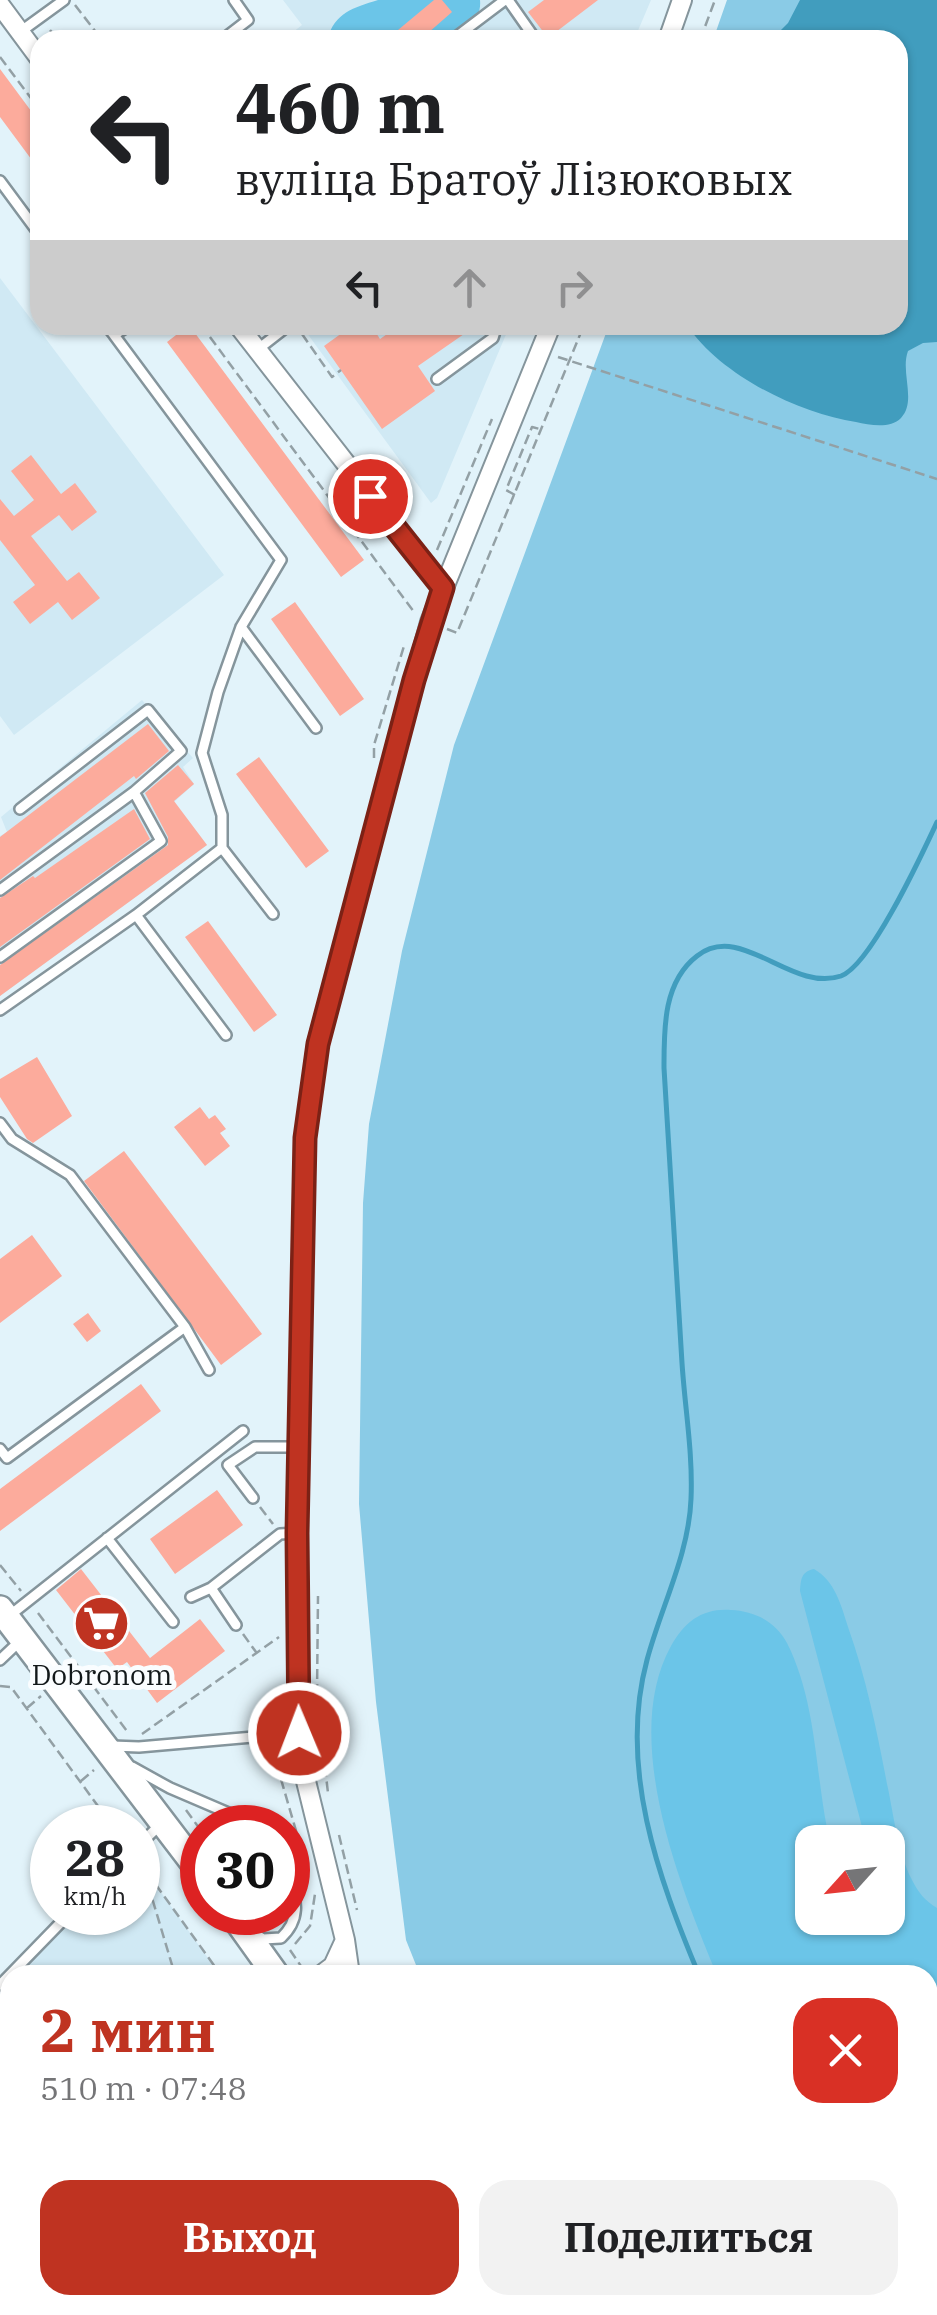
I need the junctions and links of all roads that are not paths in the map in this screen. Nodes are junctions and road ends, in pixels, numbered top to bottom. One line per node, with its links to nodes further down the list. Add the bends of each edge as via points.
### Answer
1 (68, 0): 10 (lane)
2 (234, 0): 6 (lane, via 248,20)
3 (506, 0): 7 (lane); 8 (lane)
4 (682, 0): 9 (street)
5 (0, 6): 10 (street)
6 (235, 30)
7 (466, 30)
8 (528, 30)
9 (672, 30)
10 (20, 32): 11 (street)
11 (30, 46)
12 (0, 181): 13 (lane)
13 (30, 222)
14 (114, 335): 22 (lane, via 282,560)
15 (246, 335): 19 (street)
16 (278, 335): 19 (lane)
17 (494, 335): 20 (lane)
18 (547, 335): 21 (street)
19 (257, 350): 21 (street)
20 (437, 380)
21 (443, 588): 41 (street, via 318,1044 305,1138)
22 (241, 627): 23 (lane); 25 (lane)
23 (316, 728)
24 (182, 751): 25 (lane); 26 (lane); 27 (lane, via 148,710)
25 (202, 753): 28 (lane, via 222,815)
26 (134, 792): 29 (lane); 32 (lane, via 160,842)
27 (20, 808)
28 (222, 848): 30 (lane); 31 (lane)
29 (0, 890)
30 (273, 914)
31 (136, 915): 33 (lane); 34 (lane)
32 (0, 957)
33 (0, 1010)
34 (226, 1035)
35 (0, 1123): 36 (lane)
36 (12, 1139): 37 (lane); 38 (lane, via 70,1176)
37 (0, 1148)
38 (185, 1327): 39 (lane); 42 (lane, via 7,1458)
39 (209, 1370)
40 (243, 1431): 45 (lane)
41 (298, 1447): 43 (lane, via 254,1447 228,1466); 44 (street)
42 (0, 1450)
43 (253, 1498)
44 (288, 1533): 46 (lane); 52 (street)
45 (107, 1538): 48 (lane); 49 (lane)
46 (211, 1588): 47 (lane); 50 (lane)
47 (191, 1597)
48 (173, 1622)
49 (7, 1625): 51 (lane); 53 (main road)
50 (236, 1625)
51 (0, 1660)
52 (299, 1733): 53 (lane); 62 (street)
53 (113, 1754): 54 (lane); 55 (main road)
54 (210, 1805)
55 (164, 1822): 56 (lane); 57 (main road)
56 (160, 1826)
57 (180, 1844)
58 (49, 1935): 63 (lane)
59 (247, 1935): 64 (main road)
60 (258, 1935): 61 (lane)
61 (284, 1935)
62 (345, 1940): 65 (street); 66 (street)
63 (19, 1965)
64 (269, 1965)
65 (333, 1965)
66 (349, 1965)

